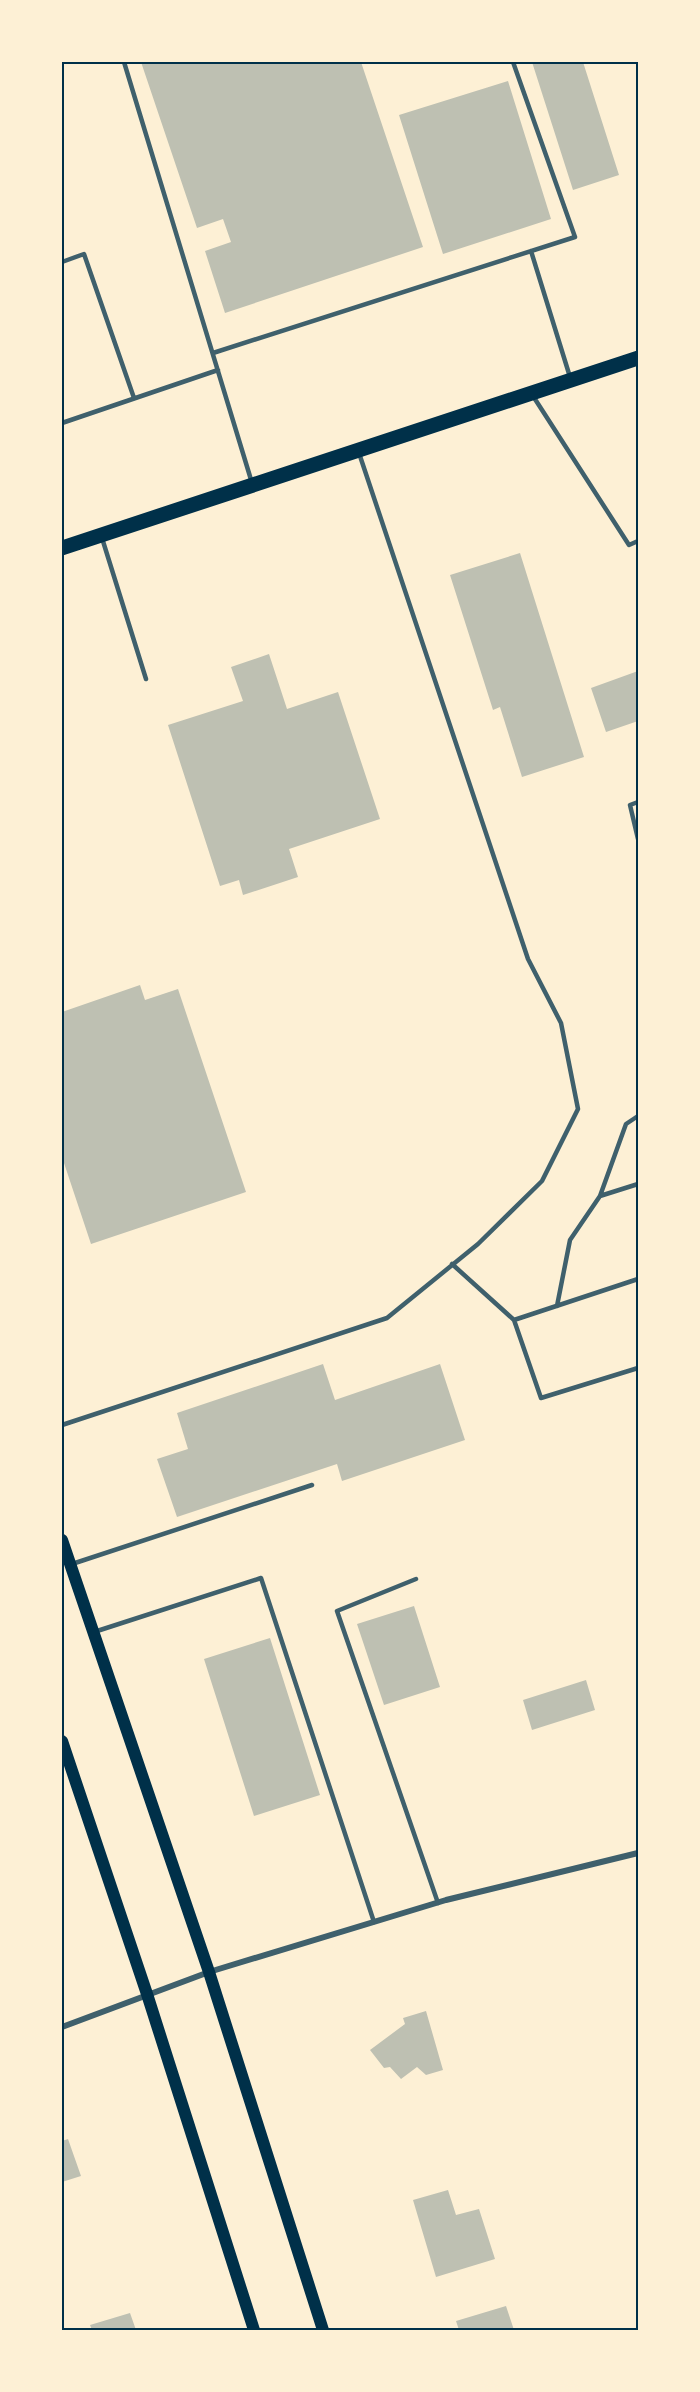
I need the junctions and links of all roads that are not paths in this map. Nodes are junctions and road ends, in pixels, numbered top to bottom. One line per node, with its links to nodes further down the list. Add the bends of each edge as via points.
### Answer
1 (124, 62): 5 (lane)
2 (513, 62): 3 (lane, via 575,237)
3 (531, 251): 5 (lane); 8 (lane)
4 (62, 262): 10 (lane, via 84,254)
5 (213, 353): 7 (lane)
6 (639, 358): 8 (main road)
7 (218, 370): 10 (lane); 13 (lane)
8 (571, 381): 9 (main road)
9 (532, 394): 12 (main road); 15 (lane, via 629,545)
10 (134, 398): 11 (lane)
11 (62, 423)
12 (358, 451): 13 (main road); 23 (lane, via 528,959 561,1023 578,1109 542,1181)
13 (253, 485): 14 (main road)
14 (101, 535): 16 (main road); 17 (lane)
15 (639, 541)
16 (62, 548)
17 (146, 679)
18 (639, 802): 19 (lane, via 630,805)
19 (639, 839)
20 (639, 1116): 22 (lane, via 626,1124)
21 (639, 1184): 22 (lane)
22 (600, 1196): 25 (lane, via 570,1240)
23 (452, 1264): 26 (lane); 28 (lane, via 387,1318)
24 (639, 1280): 25 (lane)
25 (557, 1306): 26 (lane)
26 (514, 1320): 27 (lane, via 541,1398)
27 (639, 1368)
28 (62, 1425)
29 (312, 1485): 31 (lane)
30 (62, 1540): 31 (main road)
31 (70, 1564): 33 (main road)
32 (417, 1579): 36 (lane, via 338,1611)
33 (93, 1633): 37 (lane, via 261,1578); 38 (main road)
34 (62, 1741): 39 (main road)
35 (639, 1853): 36 (street)
36 (438, 1903): 37 (street)
37 (374, 1922): 38 (street)
38 (208, 1972): 39 (street); 42 (main road)
39 (147, 1994): 40 (street); 41 (main road)
40 (62, 2027)
41 (254, 2331)
42 (323, 2331)

